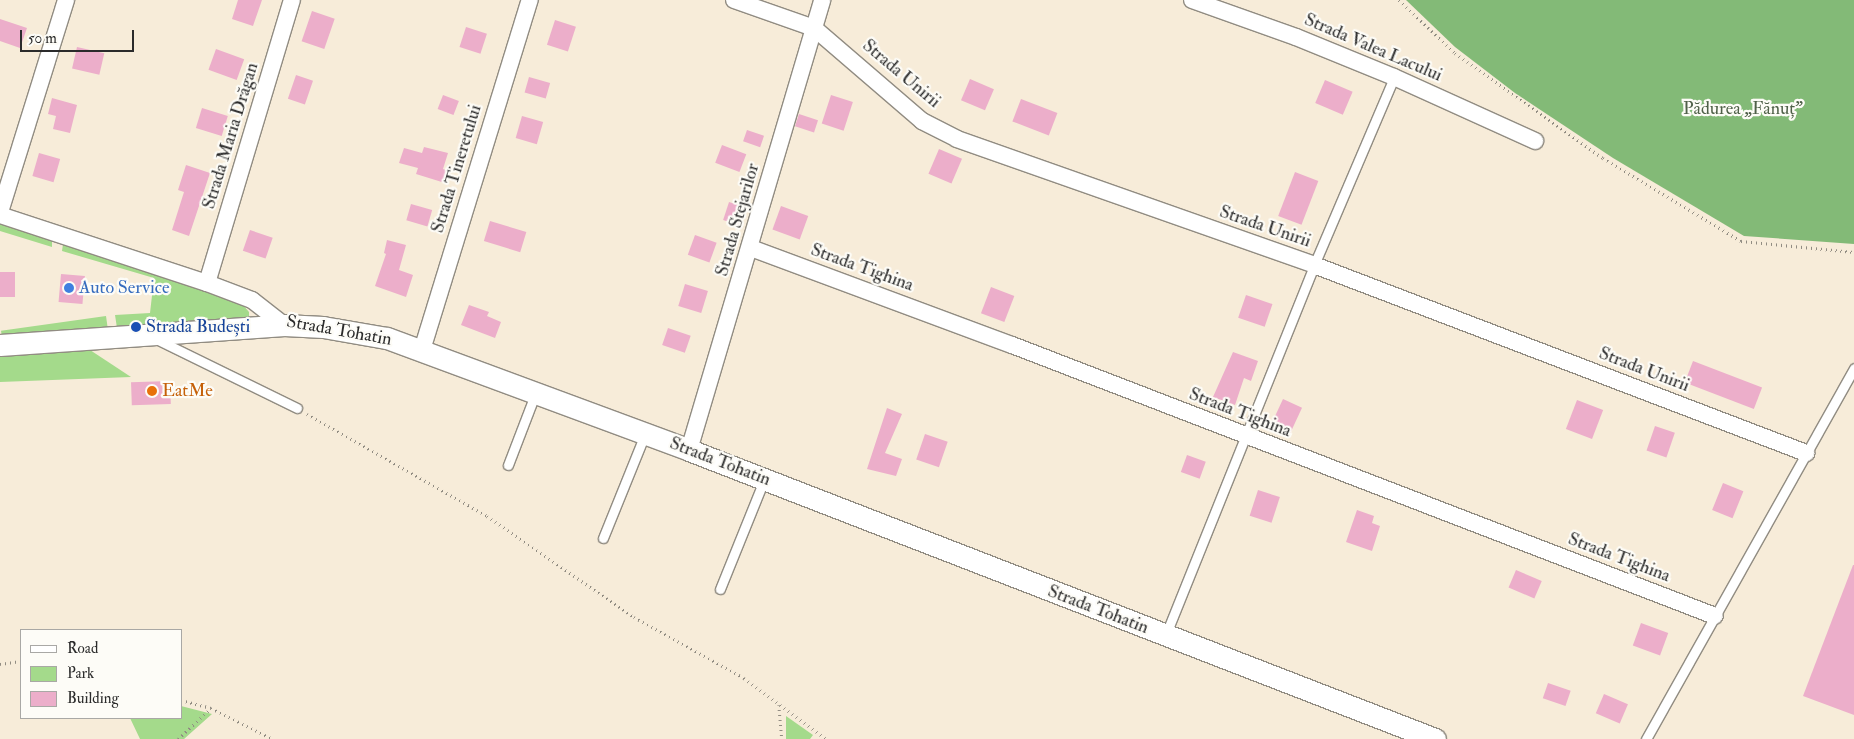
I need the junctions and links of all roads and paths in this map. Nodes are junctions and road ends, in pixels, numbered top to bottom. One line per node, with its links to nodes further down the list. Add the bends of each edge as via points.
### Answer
1 (66, 0): 11 (street)
2 (292, 0): 15 (street, Strada Maria Drăgan)
3 (530, 0): 19 (street, Strada Tineretului)
4 (734, 0): 8 (street, Strada Unirii)
5 (822, 0): 8 (street, Strada Stejarilor)
6 (1192, 0): 9 (street, Strada Valea Lacului)
7 (1398, 0): 13 (path, via 1455,53 1603,158 1741,241)
8 (814, 28): 12 (street, Strada Stejarilor); 14 (street, Strada Unirii, via 922,121 957,139)
9 (1394, 77): 10 (street, Strada Valea Lacului); 14 (lane)
10 (1535, 141)
11 (0, 214): 15 (street, Strada Tohatin)
12 (751, 248): 24 (street, Strada Tighina, via 1012,345); 25 (street, Strada Stejarilor)
13 (1854, 252)
14 (1314, 265): 24 (lane); 26 (street, Strada Unirii)
15 (207, 283): 16 (street, Strada Tohatin, via 252,300)
16 (284, 325): 17 (street); 19 (street, Strada Tohatin, via 356,331)
17 (149, 336): 18 (street); 22 (lane)
18 (0, 345)
19 (422, 350): 21 (street, Strada Tohatin)
20 (1854, 368): 26 (lane)
21 (536, 392): 23 (street, Strada Tohatin); 27 (lane)
22 (297, 408): 36 (path, via 488,516 634,617 744,678)
23 (645, 433): 25 (street, Strada Tohatin); 29 (lane)
24 (1246, 438): 31 (street, Strada Tighina); 32 (lane)
25 (689, 450): 28 (street, Strada Tohatin)
26 (1806, 453): 31 (lane)
27 (508, 465)
28 (764, 479): 30 (lane); 32 (street, Strada Tohatin)
29 (603, 538)
30 (720, 589)
31 (1715, 616): 43 (lane)
32 (1166, 636): 38 (street, Strada Tohatin)
33 (20, 661): 34 (path)
34 (0, 664)
35 (182, 700): 37 (path)
36 (779, 705): 41 (path); 42 (path)
37 (211, 708): 39 (path); 40 (path)
38 (1423, 737)
39 (178, 739)
40 (273, 739)
41 (782, 739)
42 (826, 739)
43 (1646, 739)

